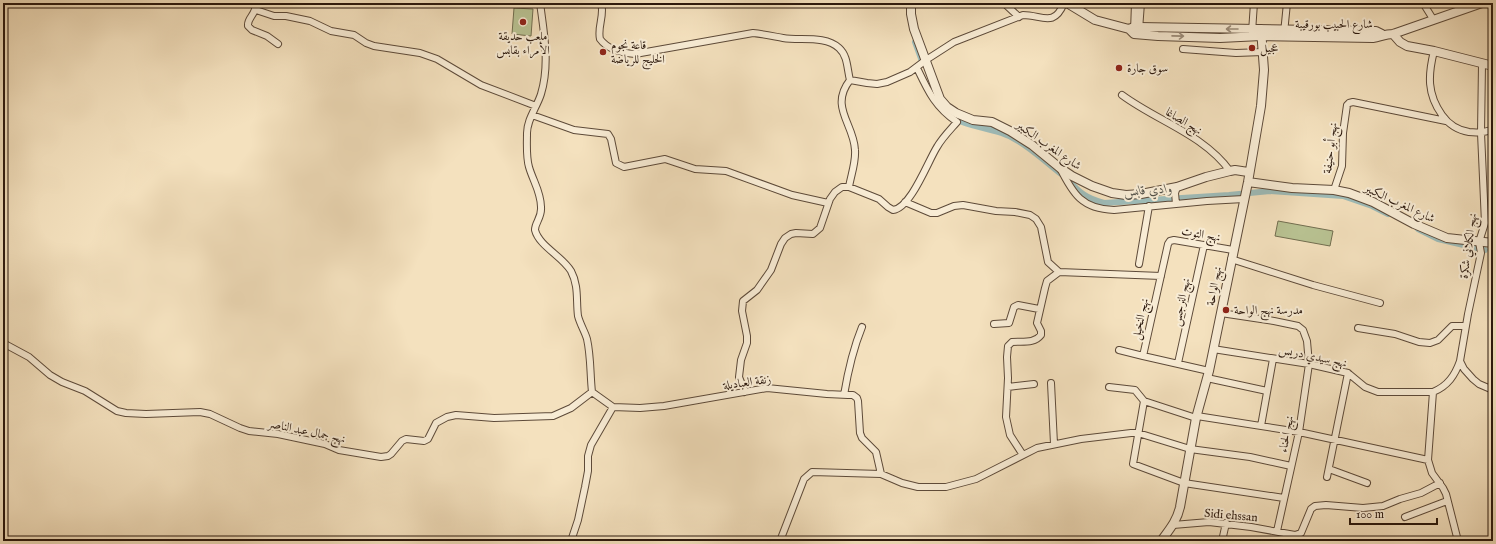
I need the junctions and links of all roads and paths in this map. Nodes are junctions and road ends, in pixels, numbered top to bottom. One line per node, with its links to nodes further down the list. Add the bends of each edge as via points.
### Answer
1 (540, 3): 31 (street, via 547,61 542,93)
2 (602, 3): 29 (street, via 600,39 623,53 635,54 752,33 766,34 833,44 846,57)
3 (911, 3): 25 (street, شارع المغرب الكبير, via 914,29)
4 (1004, 3): 14 (street)
5 (1064, 3): 14 (street, via 1050,19 1029,15)
6 (1067, 3): 16 (street, شارع الحبيب بورقيبة, via 1095,20)
7 (1135, 3): 16 (street)
8 (1141, 3): 16 (street)
9 (1254, 3): 18 (street)
10 (1287, 3): 19 (street)
11 (1424, 3): 15 (street)
12 (1482, 3): 15 (street, شارع الحبيب بورقيبة)
13 (256, 6): 21 (street, via 248,26); 31 (street, via 274,16 310,21 331,30 354,35 374,46 420,53 437,59 481,85)
14 (1019, 17): 25 (street, via 954,42)
15 (1433, 20): 20 (street, شارع الحبيب بورقيبة)
16 (1135, 30): 18 (street, شارع الحبيب بورقيبة, via 1181,29)
17 (1261, 32): 18 (street, شارع الحبيب بورقيبة); 19 (street, شارع الحبيب بورقيبة); 24 (street, نهج الواحة)
18 (1251, 33)
19 (1284, 33): 20 (street, شارع الحبيب بورقيبة, via 1376,31)
20 (1393, 34): 23 (street, via 1407,46)
21 (278, 44)
22 (1183, 49): 24 (street, via 1236,53)
23 (1434, 51): 26 (street); 33 (street, via 1429,82 1436,106)
24 (1263, 52): 38 (street, نهج الواحة, via 1260,106)
25 (926, 60): 28 (street); 36 (street, شارع المغرب الكبير, via 940,99 947,107 965,117 992,122 1010,131)
26 (1482, 64): 27 (street); 35 (street, نهج الكلاني شكرة)
27 (1493, 66)
28 (917, 68): 29 (street, via 877,84); 44 (street, via 940,109 957,122 937,146)
29 (850, 80): 40 (street, via 846,85 842,103 842,112 855,150)
30 (1122, 95): 37 (street, نهج الصاغا, via 1188,134 1221,158)
31 (536, 106): 32 (street)
32 (532, 115): 45 (street, via 574,130 608,134 616,163 620,166 665,159 695,169 726,171 792,195); 80 (street, via 526,132 527,162 541,205 540,219 535,230 541,241 567,265 574,278 579,319 587,340)
33 (1446, 121): 35 (street, via 1458,130); 42 (street, نهج أبو حنيفة, via 1349,103 1346,107 1342,137 1342,166)
34 (1493, 129): 35 (street)
35 (1481, 133): 48 (street, نهج الكلاني شكرة, via 1485,223)
36 (1060, 168): 41 (street, شارع المغرب الكبير, via 1082,181 1112,193 1141,194); 47 (street, via 1069,187 1086,204 1102,210)
37 (1230, 171): 38 (street, شارع المغرب الكبير); 41 (street, شارع المغرب الكبير)
38 (1248, 172): 39 (street, نهج الواحة)
39 (1248, 182): 42 (street, شارع المغرب الكبير); 43 (street, نهج الواحة)
40 (849, 187): 44 (street, via 879,199 892,210); 45 (street, via 842,187 835,192)
41 (1177, 187): 46 (street)
42 (1334, 190): 48 (street, شارع المغرب الكبير, via 1373,202 1447,238)
43 (1244, 199): 46 (street); 52 (street, نهج الواحة)
44 (905, 202): 55 (street, via 931,213 963,205 1030,216 1041,226 1048,262)
45 (828, 203): 81 (street, via 820,228 813,234 796,233 785,238 771,270 757,290 743,301 747,343 738,376)
46 (1176, 204): 47 (street)
47 (1149, 206): 54 (street)
48 (1479, 242): 49 (street, شارع المغرب الكبير); 61 (street, نهج الكلاني شكرة, via 1481,253)
49 (1493, 243)
50 (1168, 244): 51 (street, نهج التوت, via 1172,240); 56 (street, نهج النخيل)
51 (1204, 246): 52 (street, نهج التوت); 70 (street, نهج النرجس)
52 (1233, 250): 53 (street, نهج الواحة)
53 (1231, 259): 57 (street); 59 (street, نهج الواحة)
54 (1139, 264)
55 (1059, 272): 56 (street); 58 (street, via 1047,281)
56 (1161, 276): 67 (street, نهج النخيل)
57 (1380, 303)
58 (1039, 309): 60 (street, via 1018,305 1014,307 1009,323); 76 (street, via 1039,337 1029,342 1012,342 1008,346)
59 (1221, 313): 66 (street, نهج الواحة); 71 (street, نهج الحناء, via 1298,326 1303,330 1307,341)
60 (994, 324)
61 (1466, 326): 63 (street, via 1452,326 1438,340 1430,343); 69 (street, نهج الكلاني شكرة)
62 (862, 327): 83 (street, via 854,347)
63 (1358, 328)
64 (3, 343): 80 (street, نهج جمال عبد الناصر, via 29,357 50,375 85,391 117,411 146,414 200,412 250,431 278,434 325,444 339,450 381,457 391,454 406,439 428,439 436,423 447,416 553,416 571,408)
65 (1120, 350): 67 (street)
66 (1213, 350): 68 (street, نهج سيدي دريس); 73 (street, نهج الواحة)
67 (1143, 356): 70 (street, نهج النخيل)
68 (1273, 358): 71 (street, نهج سيدي دريس); 79 (street)
69 (1460, 361): 78 (street, via 1473,380); 82 (street, via 1450,381)
70 (1178, 363): 73 (street, نهج النخيل)
71 (1310, 364): 72 (street, نهج سيدي دريس); 88 (street, نهج الحناء)
72 (1348, 373): 82 (street, نهج سيدي دريس, via 1371,391); 90 (street)
73 (1208, 375): 79 (street, نهج النخيل); 86 (street, نهج الواحة)
74 (1051, 383): 91 (street)
75 (1034, 384): 76 (street)
76 (1008, 387): 93 (street, via 1007,423 1010,434)
77 (1109, 387): 84 (street, via 1135,390)
78 (1493, 390)
79 (1267, 391): 87 (street)
80 (592, 392): 85 (street)
81 (745, 392): 83 (street, زنقة العباديلة, via 767,388); 85 (street, زنقة العباديلة, via 664,406)
82 (1433, 392): 94 (street)
83 (844, 395): 97 (street, زنقة العباديلة, via 857,398 860,434 876,452)
84 (1144, 401): 86 (street); 89 (street)
85 (613, 407): 109 (street, via 591,445)
86 (1197, 416): 87 (street); 92 (street, نهج الواحة)
87 (1261, 426): 88 (street)
88 (1298, 432): 90 (street); 95 (street, نهج الحناء)
89 (1138, 433): 91 (street, via 1117,433); 92 (street); 99 (street, via 1134,465)
90 (1334, 441): 94 (street); 96 (street)
91 (1054, 444): 93 (street)
92 (1190, 449): 95 (street, via 1250,457); 99 (street, نهج الواحة)
93 (1023, 455): 97 (street, via 976,479 946,487 918,487)
94 (1428, 460): 101 (street, via 1432,473)
95 (1291, 466): 102 (street, نهج الحناء)
96 (1329, 469): 98 (street); 100 (street)
97 (881, 474): 110 (street, via 808,474)
98 (1327, 477)
99 (1184, 482): 102 (street); 106 (street, نهج الواحة, via 1179,512)
100 (1367, 483)
101 (1440, 483): 103 (street); 108 (street, via 1421,493 1400,498 1383,506 1315,506 1311,509 1301,533)
102 (1284, 498): 107 (street, نهج الحناء)
103 (1448, 502): 104 (street); 114 (street)
104 (1405, 518)
105 (1226, 523): 106 (street, Sidi ehssan); 107 (street, Sidi ehssan); 112 (street)
106 (1173, 525): 111 (street, نهج الواحة)
107 (1277, 531): 108 (street, Sidi ehssan)
108 (1287, 534): 113 (street)
109 (572, 541)
110 (780, 541)
111 (1161, 541)
112 (1222, 541)
113 (1292, 541)
114 (1458, 541)

